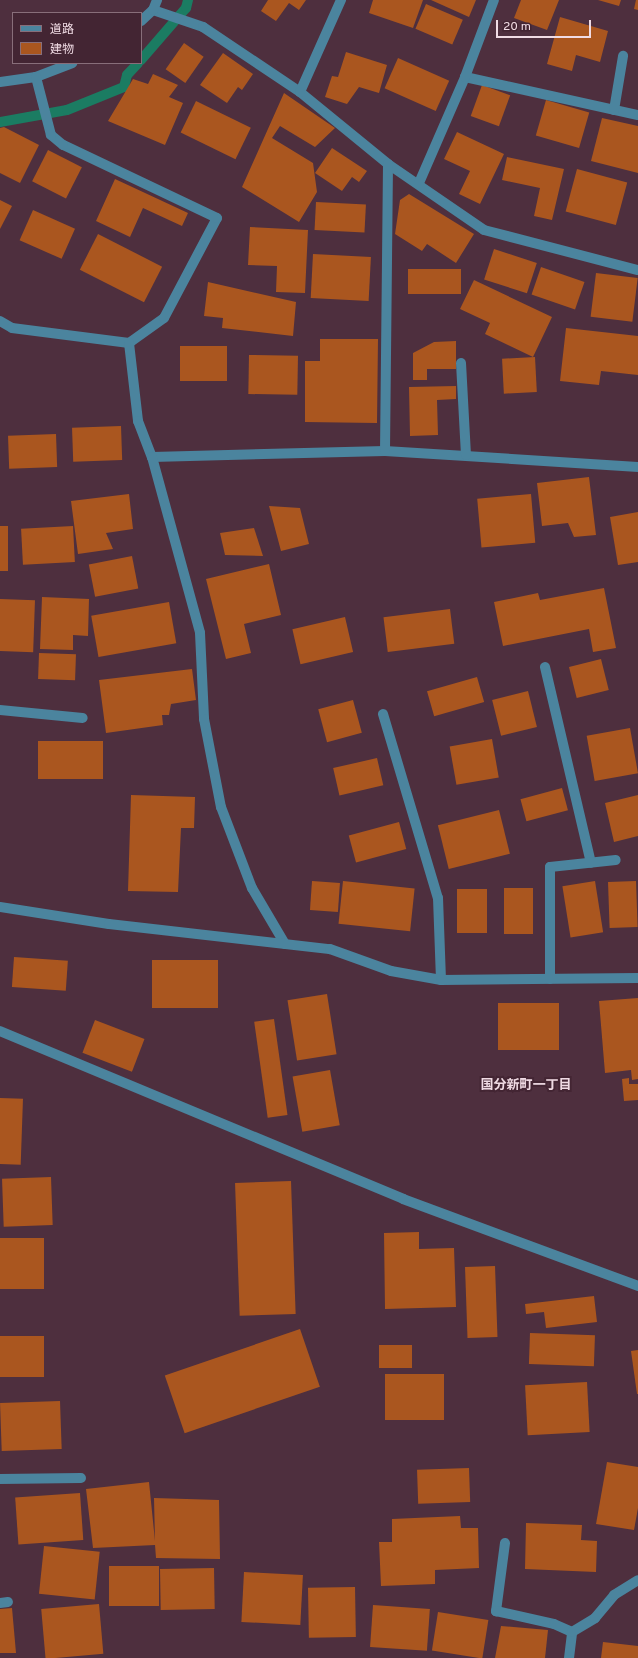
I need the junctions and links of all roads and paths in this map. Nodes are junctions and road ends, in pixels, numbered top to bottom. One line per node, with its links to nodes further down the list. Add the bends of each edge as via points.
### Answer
1 (157, 0): 4 (street)
2 (341, 0): 11 (street)
3 (494, 0): 9 (street)
4 (154, 11): 5 (street); 11 (street, via 203,27)
5 (142, 20)
6 (623, 56): 12 (street)
7 (69, 64): 8 (street)
8 (36, 77): 10 (street); 18 (street, via 51,135 63,145 217,218 164,318)
9 (465, 77): 12 (street); 15 (street)
10 (0, 82)
11 (300, 92): 14 (street)
12 (614, 110): 13 (street)
13 (638, 115)
14 (388, 164): 15 (street); 20 (street)
15 (419, 183): 16 (street, via 484,230)
16 (638, 270)
17 (0, 321): 18 (street, via 12,328)
18 (129, 343): 22 (street, via 138,421)
19 (461, 363): 21 (street)
20 (385, 450): 21 (street); 22 (street)
21 (466, 455): 23 (street)
22 (152, 457): 31 (street, via 200,633 204,720 221,807 252,888)
23 (638, 467)
24 (545, 667): 29 (street)
25 (0, 710): 27 (street)
26 (383, 714): 34 (street, via 438,898)
27 (83, 718)
28 (616, 860): 29 (street)
29 (591, 863): 33 (street, via 550,867)
30 (0, 907): 31 (street, via 109,924)
31 (284, 944): 34 (street, via 330,949 391,972)
32 (638, 978): 33 (street)
33 (550, 979): 34 (street)
34 (441, 980)
35 (0, 1031): 36 (street, via 403,1199)
36 (638, 1286)
37 (80, 1478): 38 (street)
38 (0, 1479)
39 (505, 1543): 41 (street, via 496,1611 554,1624)
40 (638, 1580): 41 (street, via 614,1595 594,1618)
41 (572, 1632): 42 (street)
42 (569, 1658)

